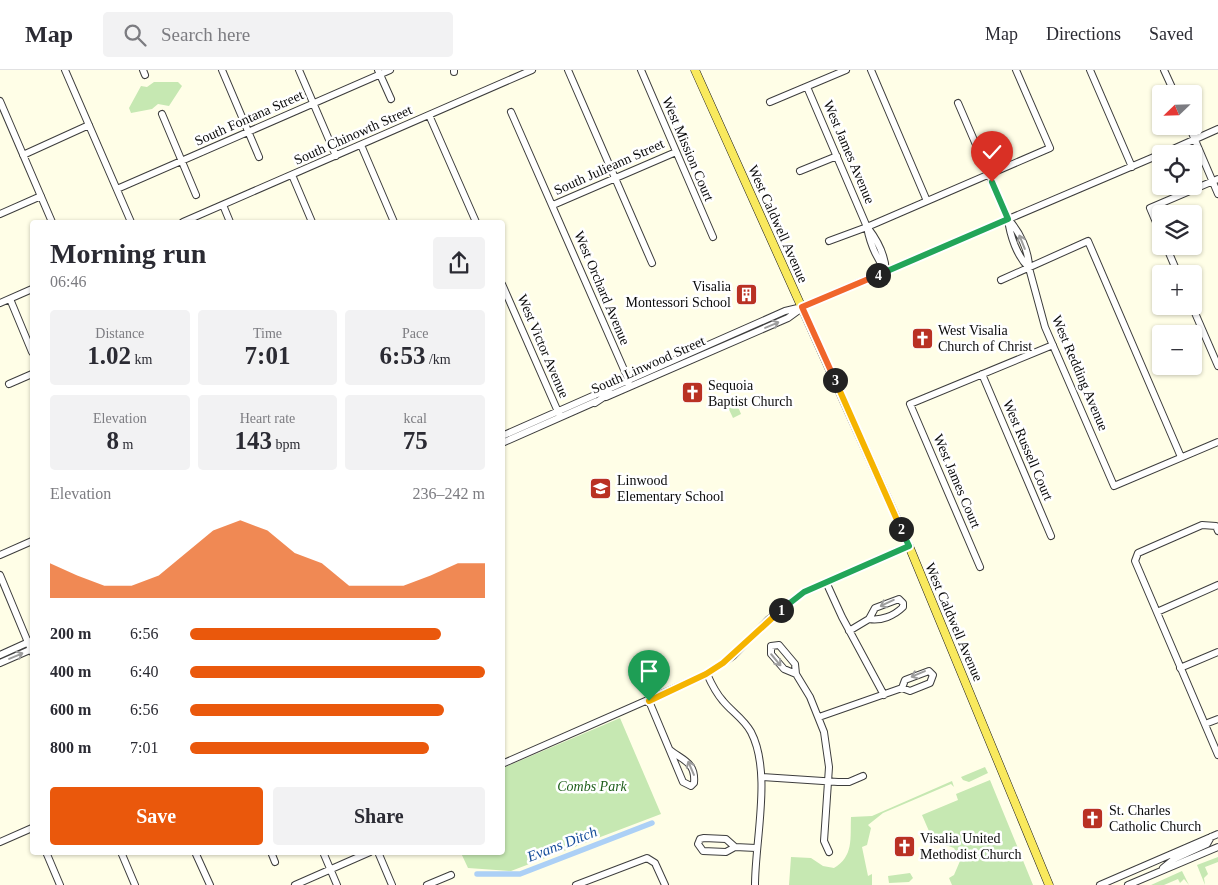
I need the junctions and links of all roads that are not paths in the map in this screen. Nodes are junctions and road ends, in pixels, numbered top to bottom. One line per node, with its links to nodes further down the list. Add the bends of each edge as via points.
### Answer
1 (65, 70): 25 (street)
2 (222, 70): 27 (street)
3 (299, 70): 20 (street)
4 (390, 70): 14 (street, South Fontana Street)
5 (532, 70): 24 (street, South Chinowth Street)
6 (568, 70): 43 (street)
7 (641, 70): 32 (street, West Mission Court)
8 (695, 70): 73 (main road, West Caldwell Avenue)
9 (846, 70): 16 (street)
10 (872, 70): 49 (street)
11 (1016, 70): 41 (street, via 1050,148)
12 (1090, 70): 39 (street)
13 (1164, 70): 15 (street)
14 (379, 72): 17 (street); 20 (street, South Fontana Street)
15 (1171, 85)
16 (807, 86): 19 (street); 35 (street, West James Avenue)
17 (391, 99)
18 (0, 101): 33 (street)
19 (770, 102)
20 (314, 103): 27 (street, South Fontana Street); 34 (street)
21 (958, 103): 41 (street, West Redding Avenue)
22 (511, 112): 51 (street, West Orchard Avenue)
23 (162, 114): 38 (street)
24 (429, 115): 30 (street, South Chinowth Street); 61 (street)
25 (89, 125): 33 (street); 45 (street)
26 (1218, 129): 29 (street, South Linwood Street)
27 (248, 132): 36 (street); 38 (street, South Fontana Street)
28 (1192, 135): 29 (street)
29 (1194, 140): 31 (street, South Linwood Street); 44 (street)
30 (361, 145): 34 (street, South Chinowth Street); 60 (street)
31 (1183, 145)
32 (676, 152): 43 (street, South Julieann Street); 63 (street, West Mission Court)
33 (23, 155): 48 (street)
34 (336, 156): 42 (street, South Chinowth Street)
35 (836, 156): 40 (street); 62 (street, West James Avenue)
36 (259, 157)
37 (1152, 158): 39 (street, South Linwood Street)
38 (182, 160): 45 (street, South Fontana Street); 47 (street)
39 (1132, 167): 54 (street, South Linwood Street)
40 (800, 171)
41 (989, 174): 49 (street); 54 (street, West Redding Avenue)
42 (292, 175): 50 (street, South Chinowth Street); 59 (street)
43 (615, 178): 51 (street, South Julieann Street); 65 (street)
44 (1215, 180): 46 (street); 52 (street)
45 (117, 189): 56 (street)
46 (1218, 194)
47 (196, 195)
48 (41, 196): 53 (street); 55 (street)
49 (927, 201): 62 (street)
50 (223, 205): 57 (street, South Chinowth Street); 58 (street)
51 (553, 205): 80 (street, West Orchard Avenue)
52 (1157, 205)
53 (0, 214)
54 (1008, 219): 66 (street, West Redding Avenue, via 1009,231 1022,261); 67 (street, South Linwood Street)
55 (51, 220)
56 (130, 220)
57 (188, 220)
58 (229, 220)
59 (311, 220)
60 (393, 220)
61 (475, 220)
62 (867, 227): 64 (street); 67 (street, West James Avenue, via 869,239)
63 (713, 237)
64 (829, 241)
65 (652, 263)
66 (1029, 268): 68 (street); 75 (street, West Redding Avenue); 87 (street, via 1088,241)
67 (886, 272): 73 (street, South Linwood Street)
68 (1001, 280)
69 (30, 290): 71 (street)
70 (505, 291): 83 (street, West Victor Avenue)
71 (10, 299): 72 (street); 76 (street)
72 (0, 303)
73 (802, 307): 80 (street, South Linwood Street, via 785,311); 82 (street, South Linwood Street, one-way to 73, via 788,318); 91 (main road, West Caldwell Avenue)
74 (1196, 315): 77 (street)
75 (1053, 345): 78 (street); 87 (street, West Redding Avenue, via 1114,486)
76 (30, 347)
77 (1218, 366)
78 (982, 374): 89 (street, West Russell Court); 93 (street, West James Court, via 910,404)
79 (30, 375): 81 (street)
80 (629, 381): 82 (street); 83 (street, South Linwood Street)
81 (9, 384)
82 (595, 403): 83 (street, South Linwood Street)
83 (560, 415): 84 (street, South Linwood Street); 85 (street, South Linwood Street)
84 (505, 435)
85 (505, 442)
86 (1218, 442): 87 (street)
87 (1181, 457)
88 (1218, 531): 97 (street, via 1216,526 1202,525 1138,553 1135,561)
89 (1051, 536)
90 (30, 542): 92 (street)
91 (909, 546): 95 (street); 151 (main road, West Caldwell Avenue)
92 (0, 555)
93 (980, 567)
94 (0, 575): 100 (street)
95 (826, 582): 99 (street); 107 (street, via 790,602 733,656)
96 (1218, 585): 97 (street)
97 (1157, 612): 106 (street)
98 (869, 619): 98 (street, one-way to 98, via 881,620 900,611 903,602 894,599 875,608); 99 (street)
99 (849, 631): 110 (street)
100 (30, 639)
101 (30, 641): 104 (street)
102 (30, 651): 105 (street, one-way to 102)
103 (1218, 652): 106 (street)
104 (0, 655)
105 (0, 663)
106 (1180, 668): 114 (street)
107 (706, 674): 111 (street); 119 (street, via 723,701 750,731 757,746)
108 (796, 674): 108 (street, one-way to 108, via 794,661 779,645 771,646 771,654 784,669); 112 (street)
109 (902, 688): 109 (street, one-way to 109, via 910,692 930,683 933,675 925,671 905,680); 110 (street)
110 (884, 695): 112 (street)
111 (649, 701): 115 (street); 117 (street)
112 (820, 716): 120 (street, via 828,750)
113 (1218, 719): 114 (street)
114 (1205, 724): 116 (street)
115 (670, 750): 115 (street, one-way to 115, via 683,782 691,786 695,778 687,760)
116 (1218, 756)
117 (505, 763)
118 (862, 776): 120 (street, via 849,782)
119 (762, 777): 120 (street); 127 (street)
120 (829, 782): 128 (street, via 824,841)
121 (30, 829): 124 (street)
122 (1218, 834): 123 (street)
123 (1211, 837): 138 (street, via 1209,843 1174,859); 152 (street)
124 (0, 842)
125 (735, 847): 125 (street, via 726,839 704,838 698,844 703,851 726,852); 127 (street)
126 (1218, 847): 138 (street)
127 (756, 848): 150 (street)
128 (829, 852)
129 (47, 855): 141 (street)
130 (121, 855): 142 (street)
131 (197, 855): 143 (street)
132 (272, 855): 136 (street)
133 (324, 855): 137 (street)
134 (363, 855): 137 (street)
135 (379, 855): 146 (street)
136 (275, 862)
137 (331, 869): 144 (street); 145 (street)
138 (1160, 871): 153 (street)
139 (451, 874): 147 (street)
140 (594, 882): 148 (street); 149 (street, via 643,859 650,859 655,863)
141 (60, 885)
142 (135, 885)
143 (210, 885)
144 (295, 885)
145 (337, 885)
146 (392, 885)
147 (427, 885)
148 (576, 885)
149 (664, 885)
150 (755, 885)
151 (1049, 885)
152 (1100, 885)
153 (1128, 885)

